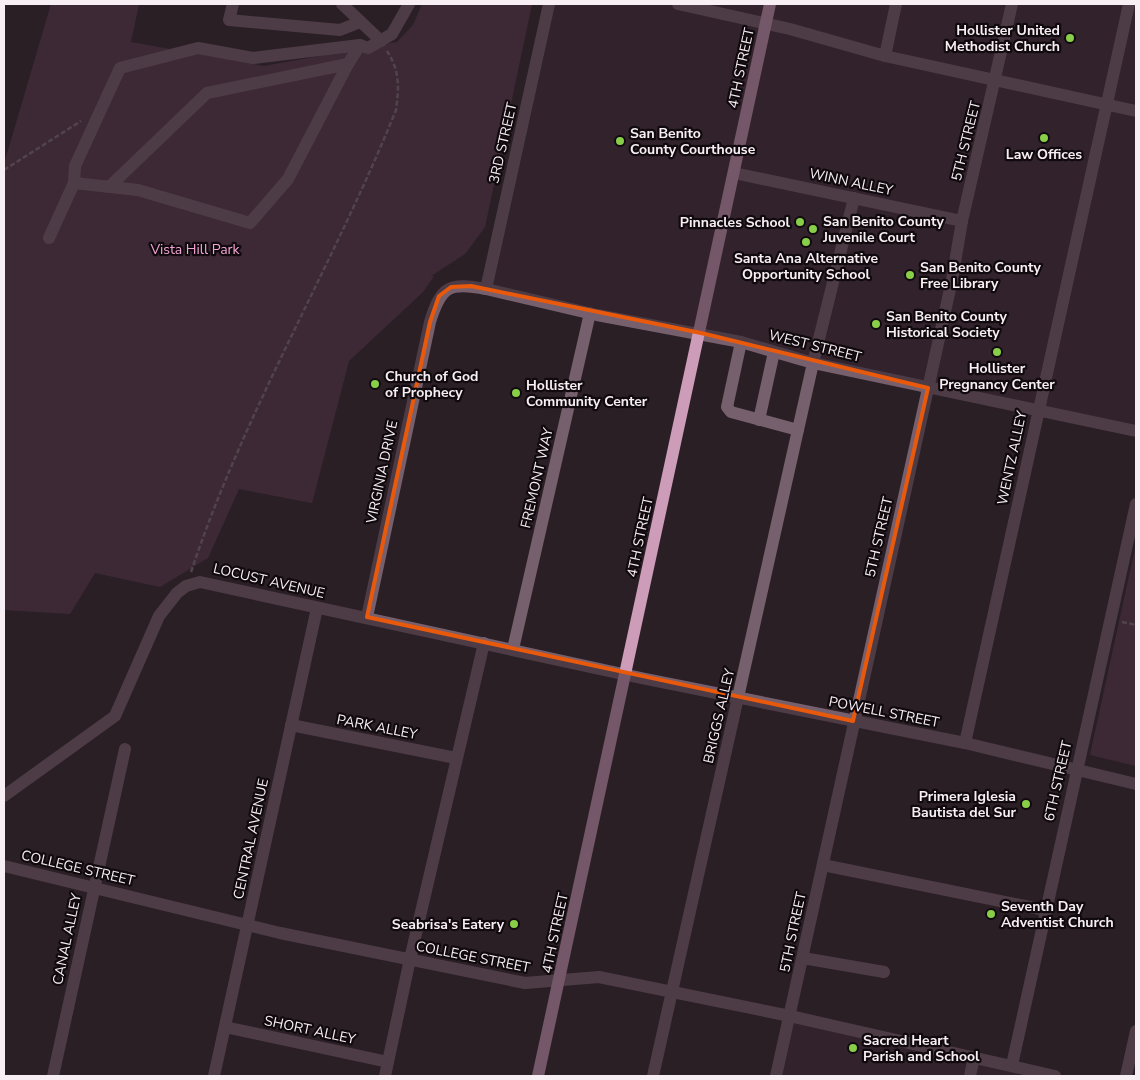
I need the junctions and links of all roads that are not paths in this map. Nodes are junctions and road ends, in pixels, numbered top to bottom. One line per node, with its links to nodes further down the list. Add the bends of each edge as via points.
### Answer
1 (232, 4): 10 (street, via 230,20 340,30)
2 (342, 4): 10 (street)
3 (409, 4): 12 (street, via 392,34)
4 (549, 4): 25 (street, 3RD STREET)
5 (678, 4): 11 (street)
6 (770, 4): 11 (main road, 4TH STREET)
7 (896, 4): 14 (street)
8 (1012, 4): 16 (street, 5TH STREET)
9 (1129, 4): 17 (street, WENTZ ALLEY)
10 (360, 22): 12 (street)
11 (766, 24): 14 (street); 19 (main road, 4TH STREET)
12 (381, 41): 13 (street, via 368,48)
13 (360, 45): 15 (street); 20 (street, via 253,58 198,48 120,68 75,166)
14 (885, 56): 16 (street)
15 (348, 64): 21 (street, via 207,93); 21 (street, via 288,179 250,223 138,190)
16 (996, 80): 17 (street); 23 (street, 5TH STREET)
17 (1107, 104): 18 (street); 32 (street, WENTZ ALLEY)
18 (1136, 111)
19 (734, 172): 22 (street, WINN ALLEY); 27 (main road, 4TH STREET)
20 (74, 183): 21 (street); 24 (street)
21 (109, 187)
22 (854, 198): 23 (street, WINN ALLEY); 30 (street, BRIGGS ALLEY)
23 (962, 221): 31 (street, 5TH STREET)
24 (48, 238)
25 (486, 289): 26 (street, WEST STREET); 38 (street, VIRGINIA DRIVE, via 451,287 443,291 436,301)
26 (590, 313): 27 (street, WEST STREET); 40 (street, FREMONT WAY)
27 (701, 333): 28 (street, WEST STREET); 41 (main road, 4TH STREET)
28 (741, 342): 29 (street, WEST STREET); 33 (street, via 727,407 730,412)
29 (774, 352): 30 (street, WEST STREET); 33 (street)
30 (813, 363): 31 (street, WEST STREET); 34 (street, BRIGGS ALLEY)
31 (928, 388): 32 (street, WEST STREET); 43 (street, 5TH STREET)
32 (1037, 412): 35 (street, WEST STREET); 45 (street, WENTZ ALLEY)
33 (759, 420): 34 (street)
34 (798, 430): 42 (street, BRIGGS ALLEY)
35 (1136, 431)
36 (1136, 504): 48 (street, 6TH STREET)
37 (316, 608): 38 (street, LOCUST AVENUE); 44 (street, CENTRAL AVENUE); 50 (street, LOCUST AVENUE, via 214,583 186,586 159,616 115,716)
38 (367, 617): 39 (street, LOCUST AVENUE)
39 (484, 644): 40 (street, LOCUST AVENUE); 47 (street)
40 (513, 649): 41 (street, LOCUST AVENUE)
41 (626, 673): 42 (street, POWELL STREET); 59 (main road, 4TH STREET)
42 (738, 698): 43 (street, POWELL STREET); 60 (street, BRIGGS ALLEY)
43 (853, 721): 45 (street, POWELL STREET); 51 (street, 5TH STREET)
44 (291, 726): 47 (street, PARK ALLEY); 55 (street, CENTRAL AVENUE)
45 (965, 743): 48 (street, POWELL STREET)
46 (125, 749): 53 (street, CANAL ALLEY)
47 (456, 758): 57 (street)
48 (1076, 769): 49 (street, POWELL STREET); 54 (street, 6TH STREET)
49 (1136, 784)
50 (4, 796)
51 (823, 865): 54 (street); 56 (street, 5TH STREET)
52 (4, 866): 53 (street, COLLEGE STREET)
53 (93, 888): 55 (street, COLLEGE STREET); 67 (street, CANAL ALLEY)
54 (1045, 910): 66 (street, 6TH STREET)
55 (248, 924): 57 (street, COLLEGE STREET); 62 (street, CENTRAL AVENUE)
56 (803, 958): 58 (street); 61 (street, 5TH STREET)
57 (410, 959): 59 (street, COLLEGE STREET, via 525,983); 65 (street)
58 (884, 972)
59 (560, 981): 60 (street, COLLEGE STREET, via 599,977); 70 (main road, 4TH STREET)
60 (672, 991): 61 (street, COLLEGE STREET); 71 (street, BRIGGS ALLEY)
61 (790, 1016): 64 (street, COLLEGE STREET); 72 (street, 5TH STREET)
62 (225, 1026): 65 (street, SHORT ALLEY); 68 (street, CENTRAL AVENUE)
63 (1136, 1031): 75 (street)
64 (974, 1057): 66 (street, COLLEGE STREET); 73 (street)
65 (388, 1062): 69 (street)
66 (1012, 1065): 74 (street, COLLEGE STREET)
67 (53, 1076)
68 (214, 1076)
69 (385, 1076)
70 (538, 1076)
71 (653, 1076)
72 (776, 1076)
73 (970, 1076)
74 (1056, 1076)
75 (1126, 1076)

